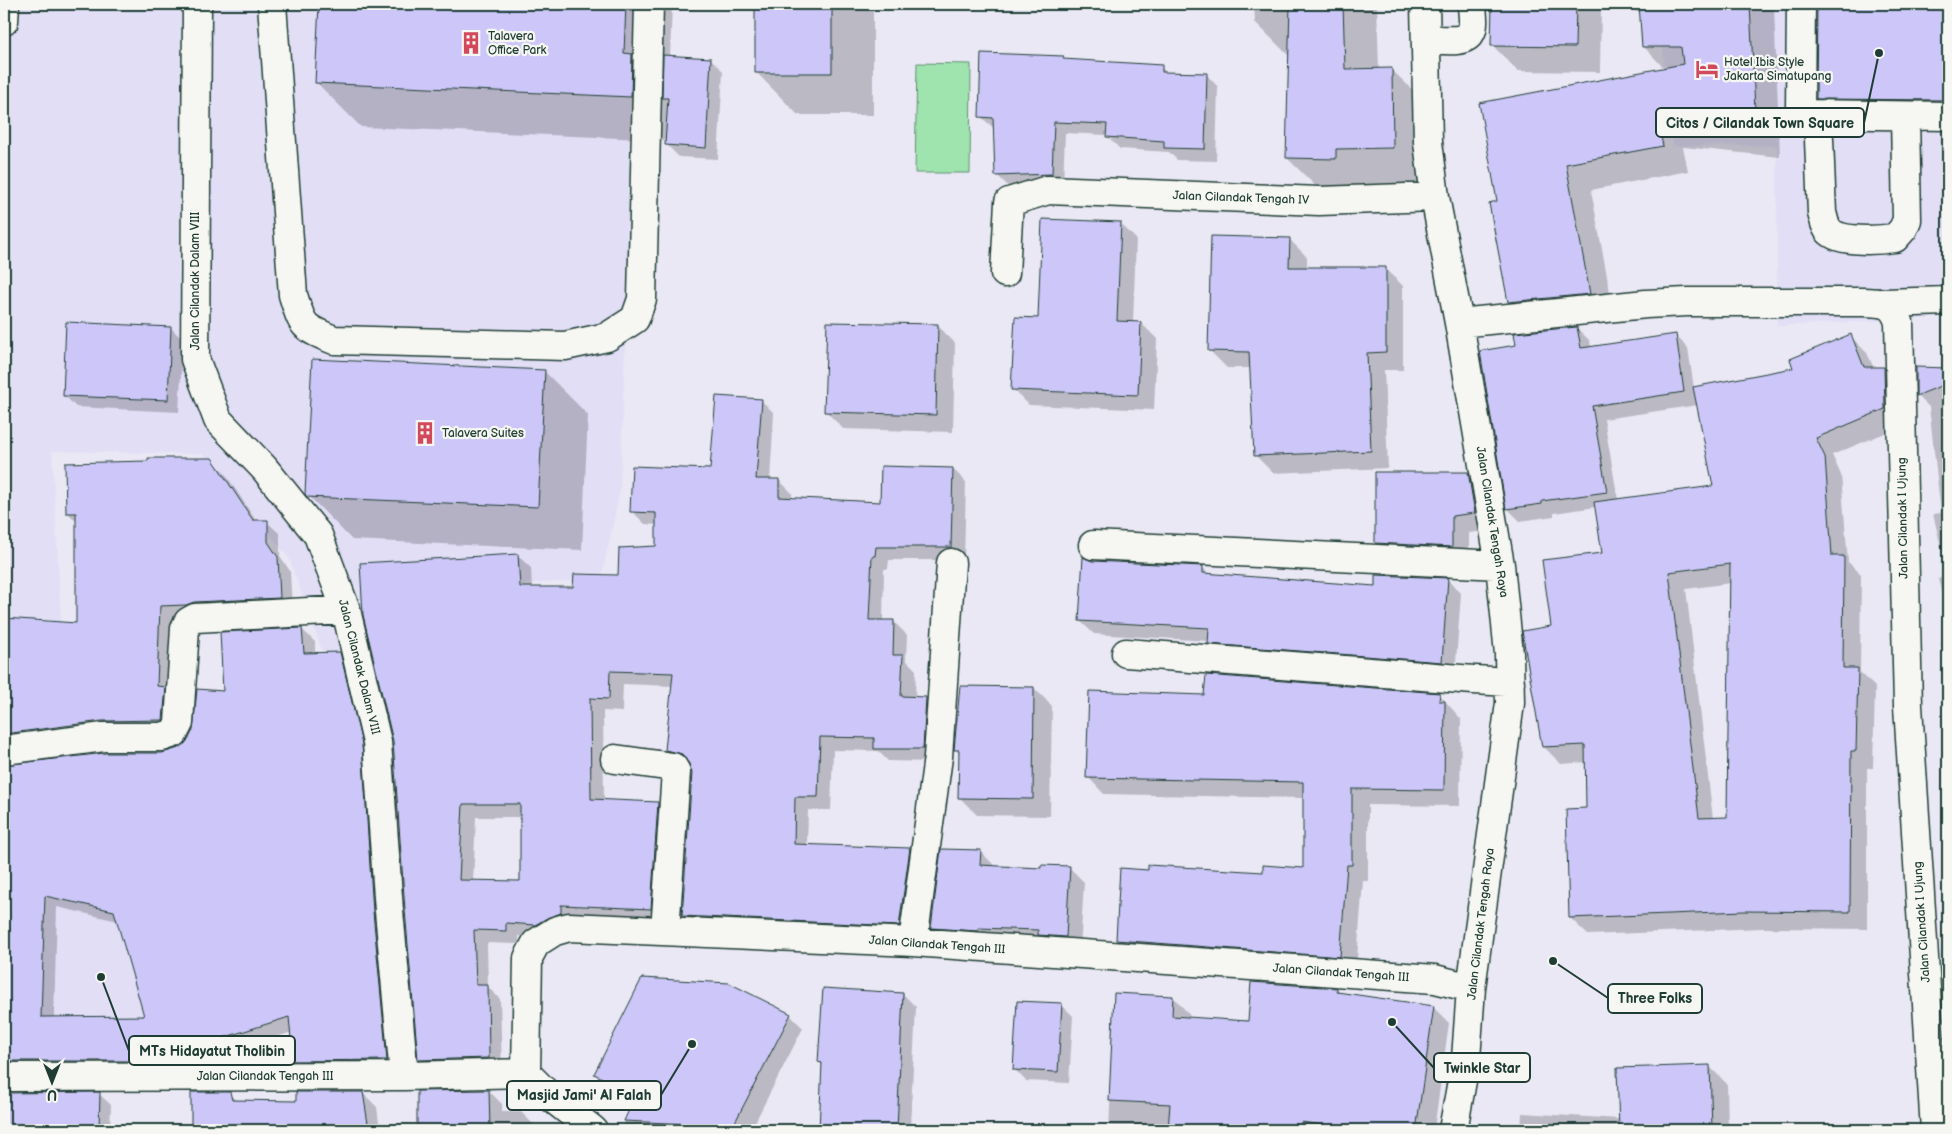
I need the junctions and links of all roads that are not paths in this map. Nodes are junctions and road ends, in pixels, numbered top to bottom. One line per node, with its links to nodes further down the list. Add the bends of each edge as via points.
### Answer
1 (5, 4): 8 (street)
2 (197, 4): 21 (street, Jalan Cilandak Dalam VIII, via 195,359 218,420 264,468 318,535)
3 (272, 4): 4 (street, via 293,295 301,320 311,331 334,340 565,346 607,337 635,319 642,299)
4 (649, 4)
5 (1426, 4): 9 (street, Jalan Cilandak Tengah Raya)
6 (1472, 4): 9 (street, via 1471,34 1464,39)
7 (1801, 4): 10 (street, via 1800,108 1804,114)
8 (4, 21)
9 (1426, 39): 13 (street, Jalan Cilandak Tengah Raya, via 1428,142)
10 (1818, 115): 11 (street); 11 (street, via 1822,213 1826,227 1834,236 1842,238 1880,240 1895,238 1906,220)
11 (1905, 116): 12 (street)
12 (1948, 116)
13 (1435, 197): 14 (street, Jalan Cilandak Tengah IV, via 1319,201 1048,190 1009,202); 17 (street, Jalan Cilandak Tengah Raya)
14 (1005, 273)
15 (1948, 301): 16 (street)
16 (1884, 303): 17 (street, via 1687,302); 34 (street, Jalan Cilandak I Ujung, via 1892,307 1899,322 1908,706)
17 (1459, 323): 20 (street, Jalan Cilandak Tengah Raya)
18 (1093, 545): 20 (street)
19 (951, 563): 27 (street, via 938,757)
20 (1500, 565): 23 (street, Jalan Cilandak Tengah Raya)
21 (346, 610): 24 (street, via 195,618 185,628 179,723 174,732 162,736 104,736); 30 (street, Jalan Cilandak Dalam VIII, via 377,742)
22 (1126, 653): 23 (street)
23 (1510, 682): 28 (street, Jalan Cilandak Tengah Raya, via 1510,703)
24 (4, 750)
25 (615, 759): 26 (street, via 674,767 676,772)
26 (666, 931): 27 (street, Jalan Cilandak Tengah III); 29 (street, Jalan Cilandak Tengah III, via 569,927 554,931 536,943 528,958)
27 (913, 942): 28 (street, Jalan Cilandak Tengah III, via 1435,979)
28 (1471, 988): 33 (street, Jalan Cilandak Tengah Raya, via 1466,1060)
29 (526, 1073): 30 (street, Jalan Cilandak Tengah III); 32 (street)
30 (404, 1076): 31 (street, Jalan Cilandak Tengah III)
31 (4, 1077)
32 (593, 1130)
33 (1453, 1130)
34 (1935, 1130)

